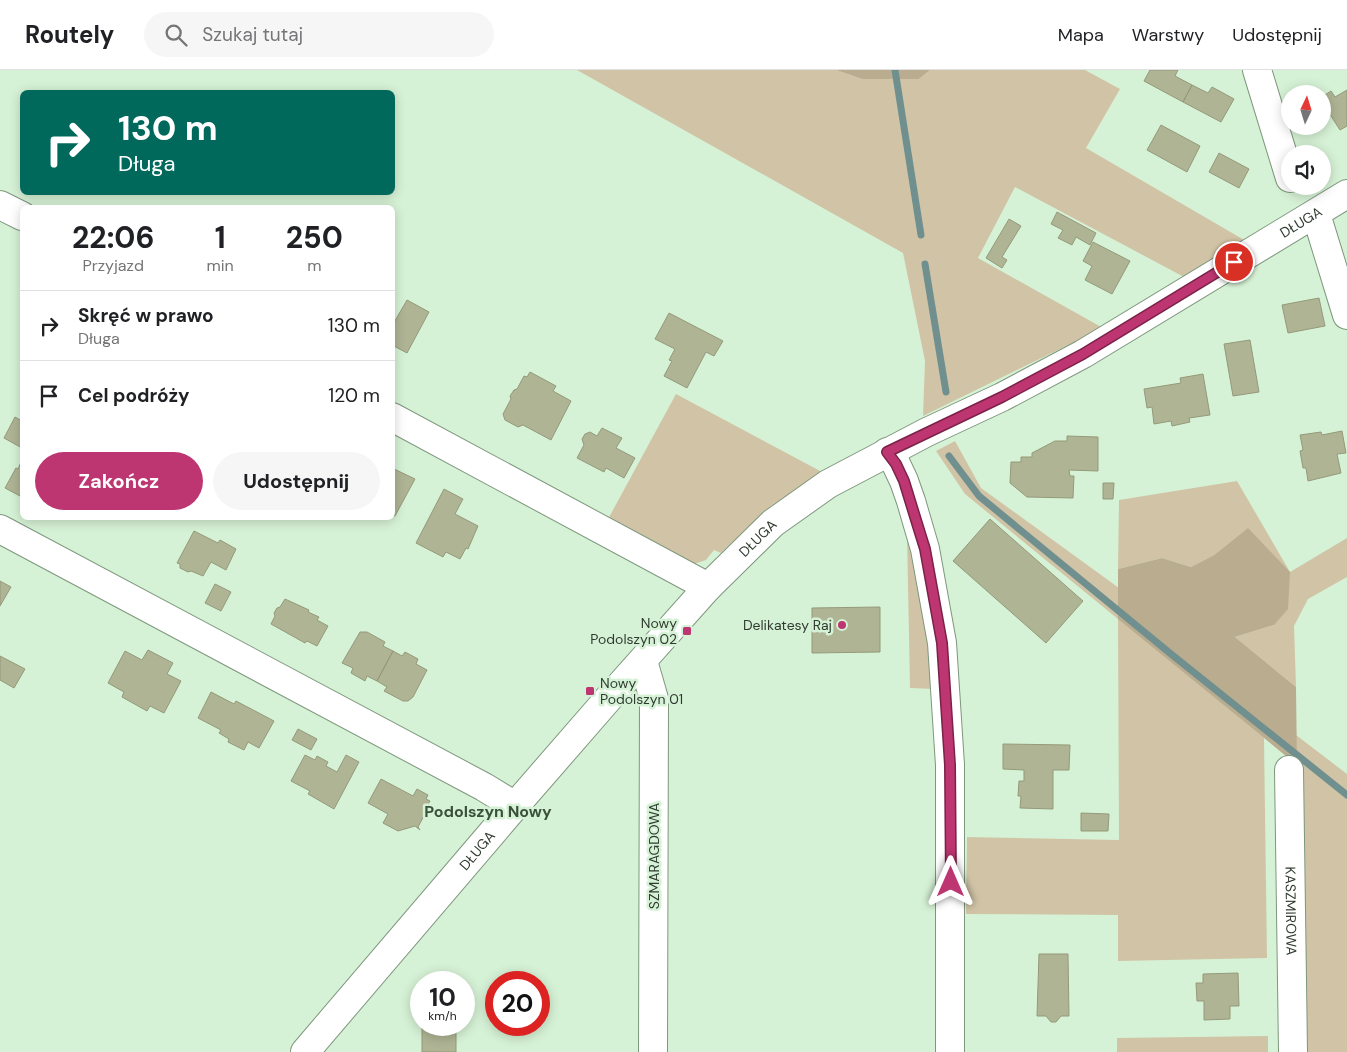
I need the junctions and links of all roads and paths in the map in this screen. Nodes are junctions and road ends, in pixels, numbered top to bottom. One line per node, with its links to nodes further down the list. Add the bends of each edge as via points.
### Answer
1 (1234, 70): 2 (street)
2 (1260, 78): 3 (street)
3 (1281, 148)
4 (1347, 194): 8 (street, DŁUGA)
5 (1297, 195): 8 (street)
6 (0, 205): 7 (street)
7 (20, 215)
8 (1310, 218): 9 (street); 11 (street, DŁUGA, via 1083,354)
9 (1347, 315)
10 (395, 419): 13 (street)
11 (887, 452): 13 (street, DŁUGA, via 798,504 773,523); 19 (street, via 906,488 925,549 942,643 950,765)
12 (0, 528): 16 (street)
13 (708, 587): 14 (street, DŁUGA)
14 (643, 661): 16 (street, DŁUGA); 18 (street, SZMARAGDOWA, via 654,699)
15 (1289, 770): 20 (street, KASZMIROWA)
16 (515, 806): 17 (street, DŁUGA)
17 (306, 1052)
18 (653, 1052)
19 (950, 1052)
20 (1293, 1052)

